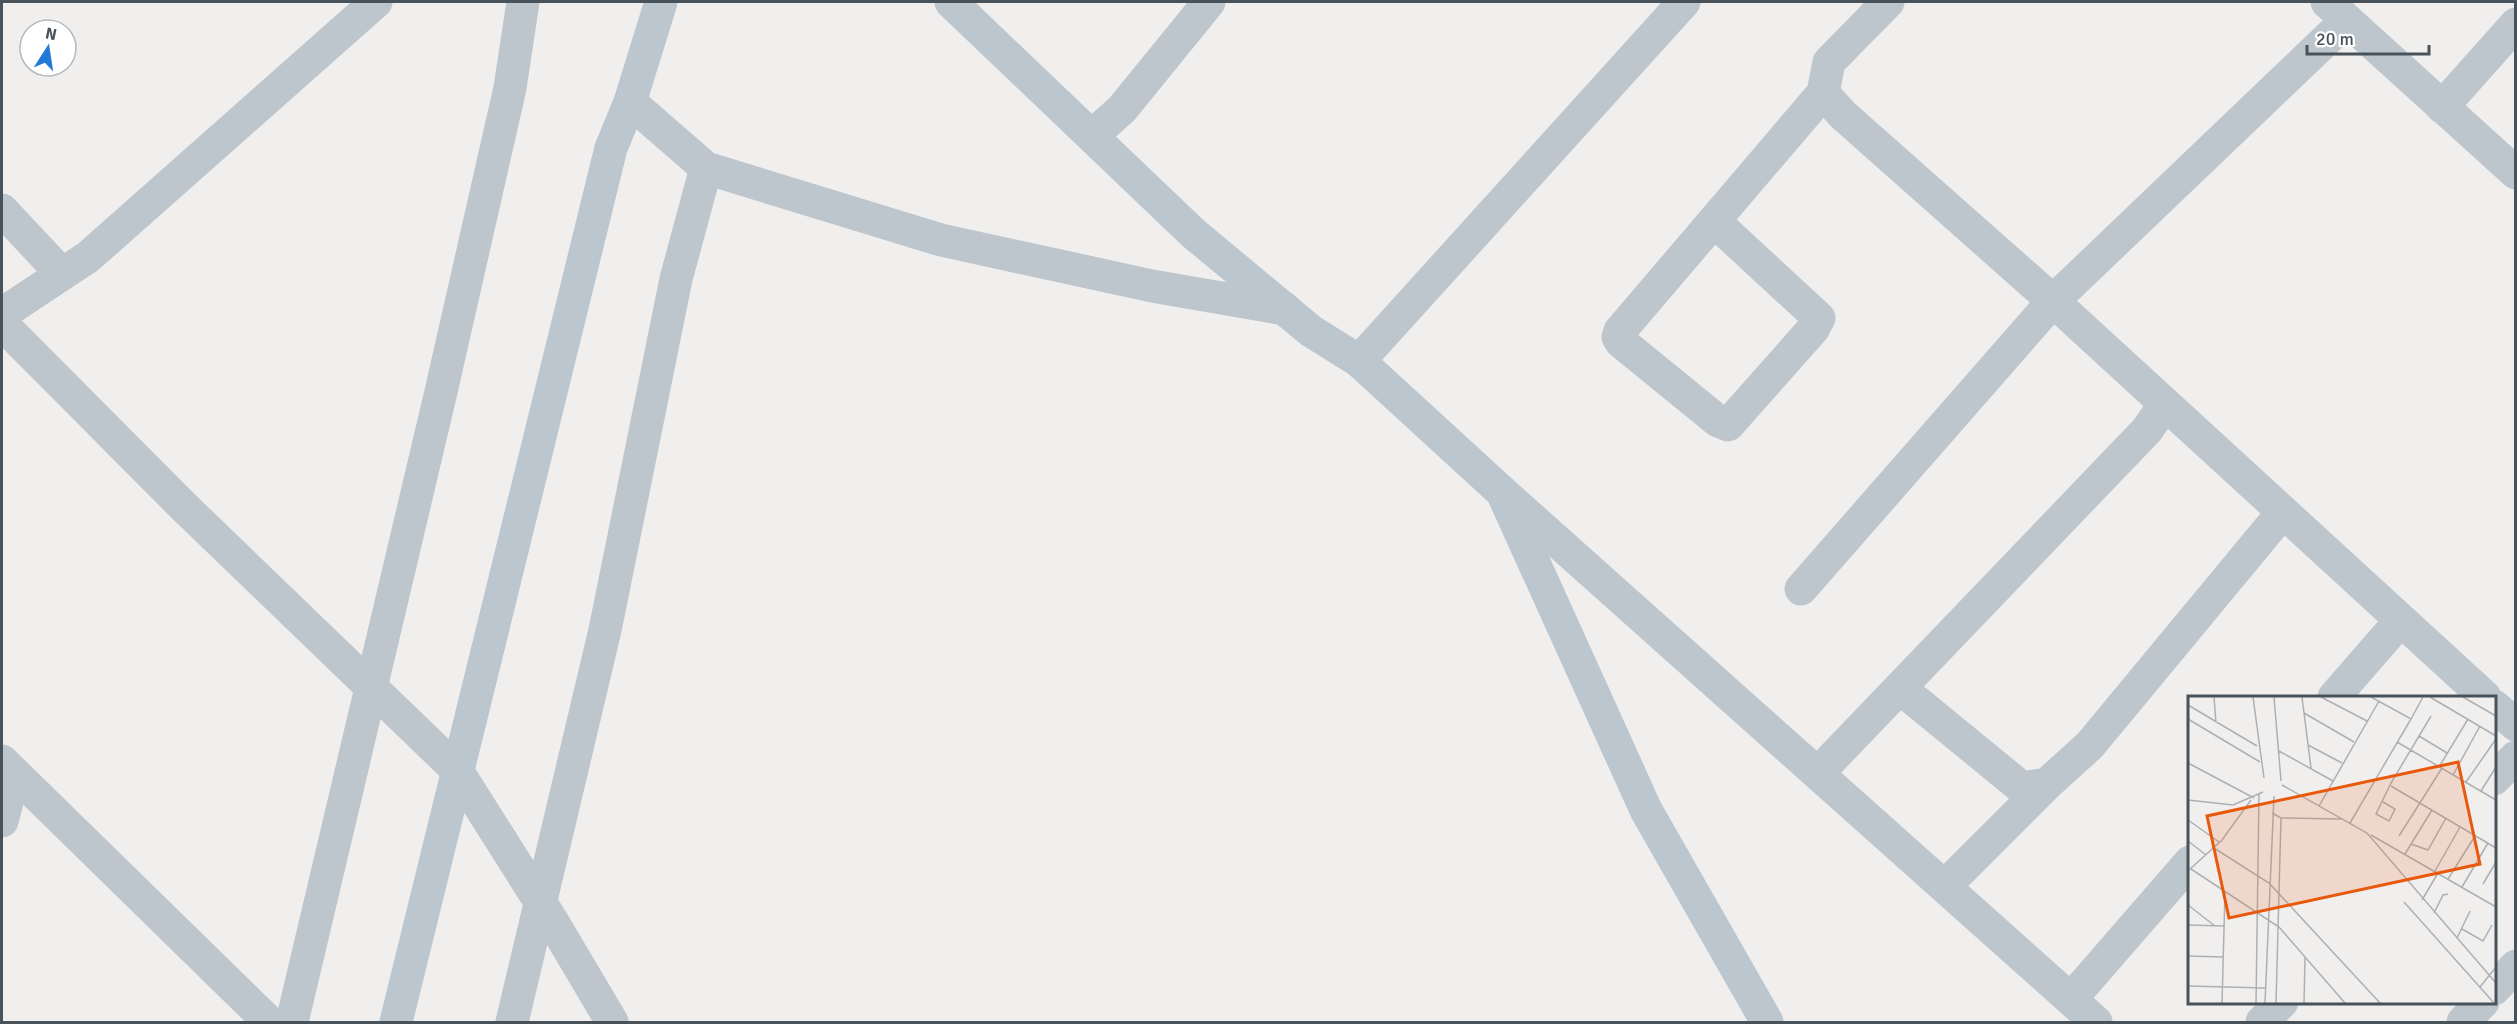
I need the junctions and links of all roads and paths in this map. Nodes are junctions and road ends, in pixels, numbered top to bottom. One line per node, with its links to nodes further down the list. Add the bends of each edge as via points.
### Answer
1 (376, 2): 18 (street, via 88,258)
2 (523, 2): 29 (street, via 510,88)
3 (661, 2): 11 (street)
4 (951, 2): 13 (street)
5 (1209, 2): 13 (street, via 1122,109)
6 (1684, 2): 23 (street)
7 (1888, 2): 10 (street, via 1829,62)
8 (2337, 11): 12 (street); 19 (street)
9 (2516, 24): 12 (street)
10 (1823, 93): 17 (street); 19 (street)
11 (630, 102): 14 (street); 37 (street, via 611,148)
12 (2442, 107): 15 (street)
13 (1092, 136): 20 (street, via 1193,233)
14 (706, 168): 20 (street, via 941,240 1152,286); 44 (street, via 676,279 604,630)
15 (2516, 173)
16 (2, 210): 18 (street)
17 (1714, 221): 17 (street, via 1618,337 1718,421 1728,425 1819,318)
18 (62, 274): 21 (street)
19 (2053, 301): 24 (street); 27 (street)
20 (1285, 309): 23 (street)
21 (2, 314)
22 (2, 324): 29 (street)
23 (1359, 362): 25 (street)
24 (2165, 404): 26 (street); 30 (street, via 2146,430)
25 (1502, 492): 38 (street); 56 (street, via 1646,810)
26 (2283, 512): 28 (street); 40 (street, via 2090,745)
27 (1801, 589)
28 (2401, 620): 31 (street); 32 (street)
29 (370, 687): 37 (street); 52 (street)
30 (1900, 688): 38 (street); 40 (street, via 2022,788)
31 (2335, 696)
32 (2483, 696)
33 (2496, 708): 34 (street)
34 (2516, 725)
35 (2516, 756): 39 (street)
36 (8, 768): 41 (street); 51 (street)
37 (456, 769): 44 (street); 53 (street)
38 (1818, 773): 43 (street)
39 (2496, 776)
40 (2047, 784): 43 (street)
41 (2, 821)
42 (2188, 864): 47 (street)
43 (1945, 886): 47 (street)
44 (541, 902): 54 (street); 55 (street)
45 (2516, 966): 46 (street)
46 (2496, 987)
47 (2070, 999): 50 (street)
48 (2281, 1003): 57 (street)
49 (2482, 1003): 58 (street)
50 (2095, 1022)
51 (269, 1023)
52 (292, 1023)
53 (396, 1023)
54 (512, 1023)
55 (612, 1023)
56 (1767, 1023)
57 (2262, 1023)
58 (2463, 1023)

